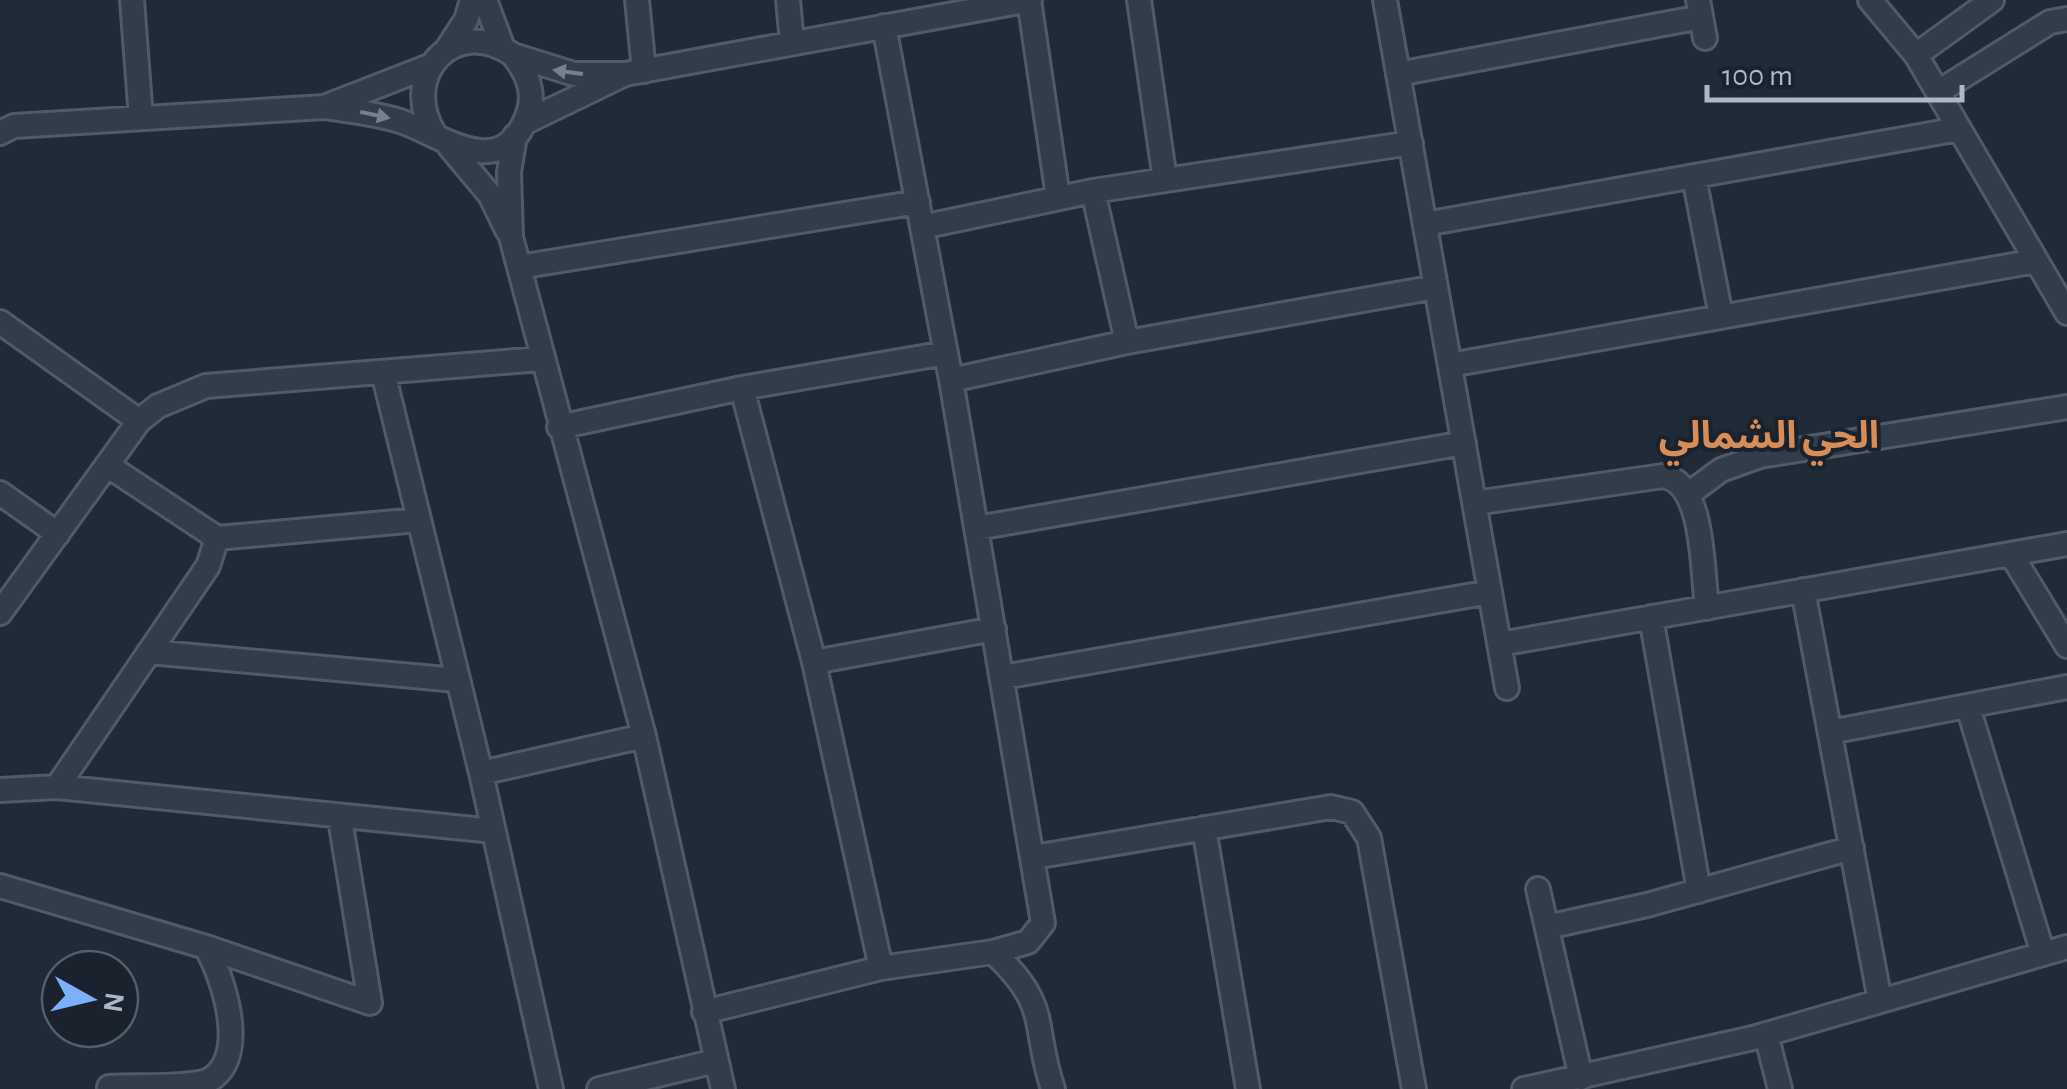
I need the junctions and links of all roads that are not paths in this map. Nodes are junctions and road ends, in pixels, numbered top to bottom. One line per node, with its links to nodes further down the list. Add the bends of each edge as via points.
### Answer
1 (132, 0): 22 (street)
2 (472, 0): 17 (street, via 459,35)
3 (485, 0): 15 (street)
4 (638, 0): 18 (street)
5 (788, 0): 14 (street)
6 (1029, 0): 13 (street); 31 (street)
7 (1139, 0): 29 (street)
8 (1385, 0): 19 (street)
9 (1870, 0): 16 (street)
10 (1992, 0): 16 (street)
11 (1701, 19): 19 (street)
12 (2067, 19): 20 (street, via 2050,22)
13 (884, 26): 14 (street); 32 (street)
14 (792, 44): 18 (street)
15 (508, 52): 17 (street, via 475,42 448,49); 18 (street, one-way to 15, via 574,74); 23 (street, via 530,86)
16 (1916, 56): 20 (street)
17 (434, 61): 21 (street); 26 (street, via 421,99)
18 (634, 72): 23 (street)
19 (1398, 74): 27 (street)
20 (1938, 92): 24 (street)
21 (324, 107): 22 (street); 26 (street, one-way to 26, via 382,116)
22 (141, 118): 25 (street, via 14,126)
23 (520, 129): 26 (street, via 483,152); 35 (street, via 509,172)
24 (1959, 129): 28 (street); 36 (street)
25 (0, 133)
26 (441, 139): 35 (street, via 490,194)
27 (1410, 143): 29 (street); 33 (street)
28 (1694, 177): 33 (street); 40 (street)
29 (1165, 180): 30 (street)
30 (1093, 190): 31 (street); 42 (street)
31 (1058, 197): 34 (street)
32 (918, 202): 34 (street); 37 (street)
33 (1425, 224): 38 (street)
34 (922, 227): 43 (street)
35 (511, 237): 37 (street)
36 (2036, 261): 39 (street); 40 (street)
37 (519, 267): 44 (street)
38 (1436, 287): 42 (street); 45 (street)
39 (2067, 313)
40 (1720, 316): 45 (street)
41 (0, 322): 50 (street)
42 (1127, 342): 47 (street)
43 (946, 353): 47 (street); 48 (street)
44 (542, 359): 46 (street); 51 (street)
45 (1450, 365): 52 (street)
46 (383, 372): 50 (street, via 206,386); 57 (street)
47 (951, 380): 58 (street)
48 (742, 388): 51 (street); 72 (street)
49 (2067, 403): 55 (street, via 1760,456 1721,470)
50 (139, 421): 53 (street)
51 (558, 427): 79 (street)
52 (1464, 443): 56 (street); 58 (street)
53 (107, 466): 59 (street); 60 (street)
54 (0, 492): 59 (street)
55 (1690, 492): 56 (street, via 1662,476); 65 (street)
56 (1475, 504): 64 (street)
57 (418, 520): 60 (street); 74 (street)
58 (977, 528): 68 (street)
59 (58, 534): 66 (street)
60 (217, 538): 71 (street, via 208,566)
61 (2067, 544): 62 (street)
62 (2011, 554): 63 (street); 70 (street)
63 (1803, 590): 65 (street); 78 (street)
64 (1490, 592): 69 (street); 73 (street)
65 (1707, 608): 67 (street)
66 (0, 614)
67 (1651, 617): 69 (street); 90 (street)
68 (994, 629): 72 (street); 73 (street)
69 (1500, 644): 76 (street)
70 (2067, 646)
71 (149, 652): 74 (street); 81 (street)
72 (814, 662): 96 (street)
73 (1002, 677): 87 (street)
74 (457, 680): 80 (street)
75 (2067, 687): 77 (street)
76 (1508, 688)
77 (1968, 706): 78 (street); 95 (street)
78 (1830, 732): 86 (street)
79 (644, 736): 80 (street); 98 (street)
80 (481, 773): 85 (street)
81 (57, 787): 82 (street); 83 (street)
82 (0, 790)
83 (340, 819): 85 (street); 92 (street, via 370,1003)
84 (1204, 828): 87 (street); 107 (street); 108 (street, via 1332,807 1364,823)
85 (494, 831): 103 (street)
86 (1852, 848): 90 (street); 97 (street)
87 (1034, 858): 94 (street, via 1044,915 1040,930 1028,942)
88 (0, 886): 92 (street)
89 (1538, 888): 91 (street)
90 (1699, 891): 91 (street)
91 (1547, 927): 101 (street)
92 (206, 947): 102 (street, via 228,998 230,1026 220,1070 209,1081 188,1085)
93 (2067, 948): 95 (street)
94 (994, 952): 96 (street); 106 (street, via 1021,979 1038,1010)
95 (2043, 954): 97 (street)
96 (881, 968): 98 (street)
97 (1880, 1001): 99 (street)
98 (704, 1012): 100 (street)
99 (1766, 1034): 101 (street); 110 (street)
100 (716, 1062): 104 (street); 105 (street)
101 (1581, 1078): 109 (street)
102 (109, 1087)
103 (552, 1089)
104 (598, 1089)
105 (723, 1089)
106 (1053, 1089)
107 (1248, 1089)
108 (1414, 1089)
109 (1524, 1089)
110 (1780, 1089)

